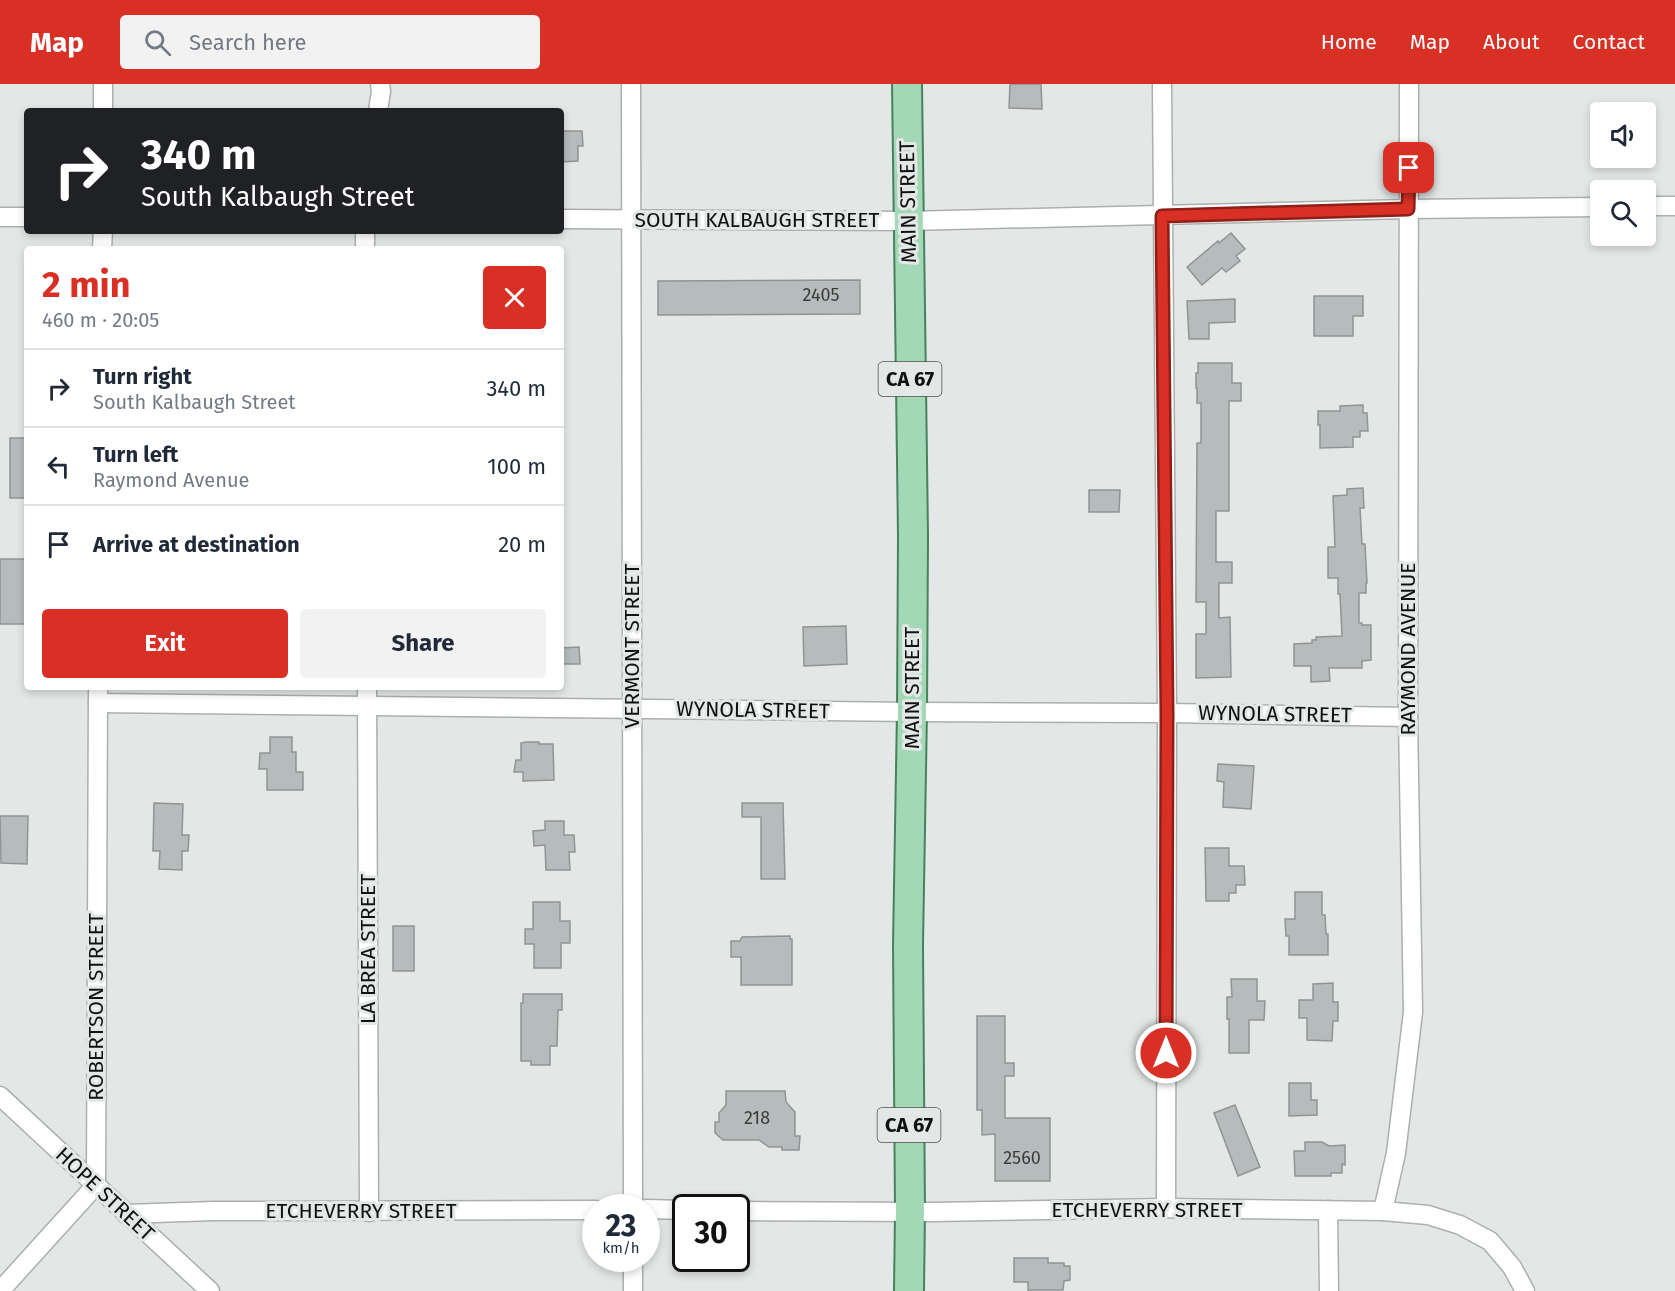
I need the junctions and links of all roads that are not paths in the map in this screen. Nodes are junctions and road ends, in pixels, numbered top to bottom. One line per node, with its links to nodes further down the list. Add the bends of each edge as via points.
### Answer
1 (103, 84): 7 (street)
2 (380, 84): 8 (street)
3 (631, 84): 17 (street, VERMONT STREET)
4 (907, 84): 18 (main road, MAIN STREET / CA 67)
5 (1162, 84): 13 (street)
6 (1409, 84): 12 (street, RAYMOND AVENUE)
7 (103, 108)
8 (378, 108)
9 (1675, 206): 11 (street)
10 (1590, 207): 12 (street, SOUTH KALBAUGH STREET)
11 (1656, 207)
12 (1408, 209): 13 (street, SOUTH KALBAUGH STREET); 25 (street, RAYMOND AVENUE)
13 (1162, 216): 18 (street, SOUTH KALBAUGH STREET); 24 (street)
14 (0, 217): 15 (street)
15 (24, 217)
16 (564, 219): 17 (street, SOUTH KALBAUGH STREET)
17 (630, 220): 18 (street, SOUTH KALBAUGH STREET); 22 (street, VERMONT STREET)
18 (908, 221): 23 (main road, MAIN STREET / CA 67)
19 (367, 690): 21 (street, LA BREA STREET)
20 (98, 695): 21 (street, WYNOLA STREET); 27 (street, ROBERTSON STREET)
21 (367, 706): 22 (street, WYNOLA STREET); 34 (street, LA BREA STREET)
22 (632, 708): 23 (street, WYNOLA STREET); 28 (street, VERMONT STREET)
23 (912, 712): 24 (street, WYNOLA STREET); 35 (main road, MAIN STREET / CA 67)
24 (1167, 712): 25 (street, WYNOLA STREET); 29 (street)
25 (1408, 717): 33 (street, RAYMOND AVENUE, via 1413,1012 1396,1153)
26 (0, 1096): 27 (street, HOPE STREET)
27 (96, 1185): 36 (street, HOPE STREET); 38 (street)
28 (633, 1194)
29 (1166, 1208): 32 (street, ETCHEVERRY STREET); 35 (street, ETCHEVERRY STREET)
30 (582, 1210): 34 (street, ETCHEVERRY STREET)
31 (750, 1210): 35 (street, ETCHEVERRY STREET)
32 (1328, 1210): 33 (street, ETCHEVERRY STREET); 42 (street)
33 (1383, 1211): 43 (street, ETCHEVERRY STREET, via 1428,1215 1460,1225 1490,1241 1512,1267)
34 (369, 1212): 36 (street, ETCHEVERRY STREET)
35 (910, 1212): 41 (main road, MAIN STREET / CA 67)
36 (126, 1214): 39 (street, HOPE STREET)
37 (633, 1272): 40 (street)
38 (0, 1291)
39 (210, 1291)
40 (633, 1291)
41 (909, 1291)
42 (1329, 1291)
43 (1525, 1291)

